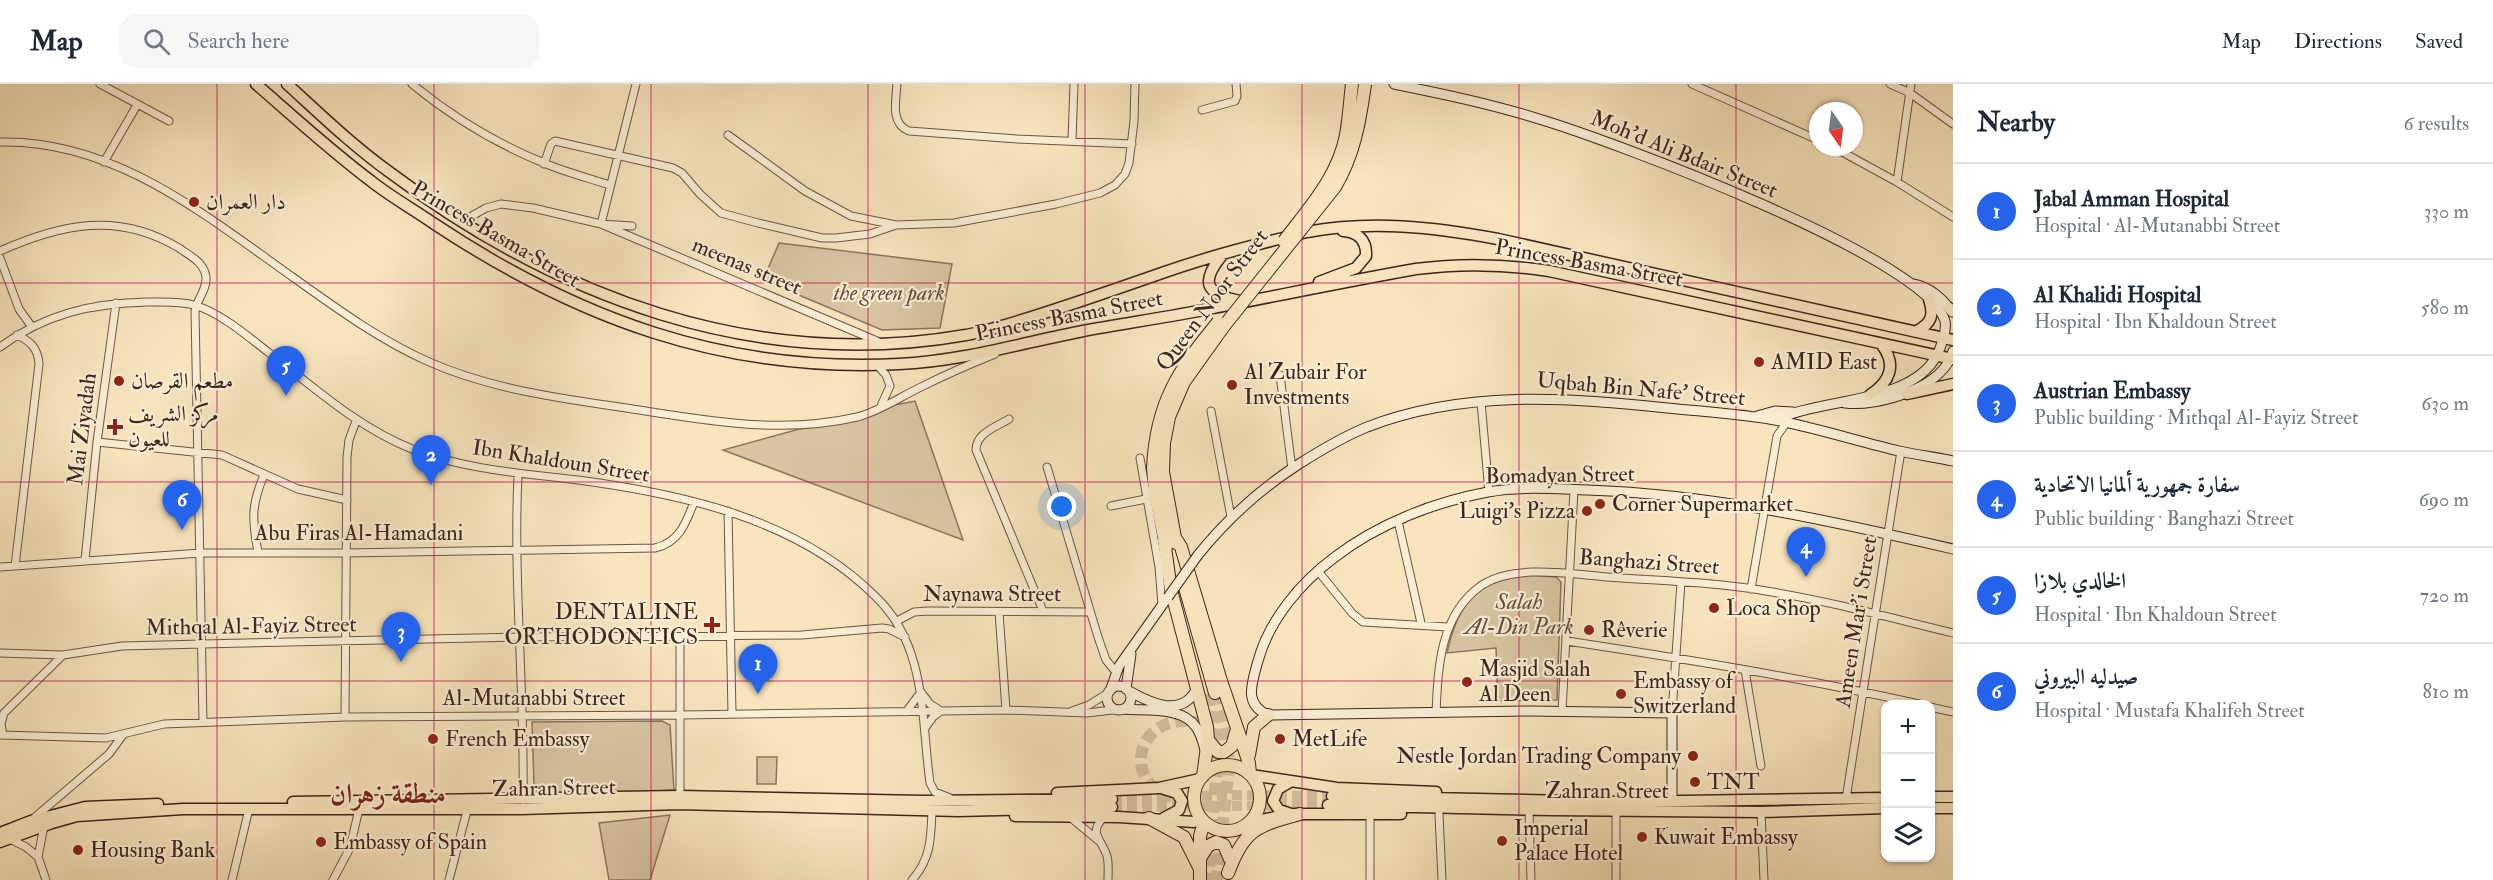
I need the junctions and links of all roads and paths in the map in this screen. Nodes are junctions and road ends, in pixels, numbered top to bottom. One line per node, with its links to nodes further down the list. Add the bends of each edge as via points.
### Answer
1 (100, 84): 17 (street)
2 (256, 84): 58 (main road, Princess Basma Street, via 374,184 502,266 581,306 679,342 772,359)
3 (287, 84): 33 (main road, Princess Basma Street, via 388,172)
4 (412, 84): 29 (street, via 464,122)
5 (636, 84): 26 (street)
6 (897, 84): 23 (street, via 896,115 906,130)
7 (1074, 84): 23 (street)
8 (1135, 84): 25 (street)
9 (1236, 84): 18 (street, via 1235,101)
10 (1352, 84): 81 (highway, Queen Noor Street, bridge, via 1346,136 1334,171 1174,382 1160,418)
11 (1365, 84): 81 (highway, Queen Noor Street, bridge, via 1354,146 1335,187 1198,361 1177,395)
12 (1394, 84): 41 (street, Moh'd Ali Bdair Street, via 1492,105 1665,162 1877,260)
13 (1692, 84): 22 (street)
14 (1890, 84): 16 (street)
15 (1911, 84): 16 (street)
16 (1910, 93): 20 (street); 30 (street)
17 (137, 105): 19 (street); 28 (street)
18 (1202, 110)
19 (169, 121)
20 (1953, 124)
21 (728, 135): 35 (street, via 828,205 859,218)
22 (1809, 136)
23 (1072, 141): 25 (street)
24 (0, 142): 28 (street, via 48,145)
25 (1132, 144): 35 (street, via 1125,174 1100,193 954,223)
26 (618, 155): 29 (street, via 555,141 550,144); 31 (street); 35 (street, via 678,170 716,209 738,219 822,238 870,234)
27 (1849, 156): 30 (street)
28 (104, 162): 65 (street, via 178,197 393,344 428,362 477,379 557,399 760,426 827,422)
29 (544, 164): 31 (street)
30 (1897, 182): 32 (street)
31 (610, 185): 34 (street)
32 (1953, 217)
33 (463, 221): 34 (street, via 501,204); 52 (main road, Princess Basma Street, via 573,282 669,318 809,342)
34 (601, 224): 36 (street); 52 (street, meenas street)
35 (896, 225)
36 (632, 226)
37 (1323, 229): 39 (main road, Princess Basma Street); 42 (main road, via 1348,231 1362,238 1367,251 1364,260 1356,268); 49 (main road, Princess Basma Street, via 1410,225 1453,230)
38 (0, 251): 46 (street, via 82,225 114,224 135,229 166,240 202,266 206,283)
39 (1222, 254): 44 (main road, via 1210,275 1211,290); 52 (main road, Princess Basma Street, via 980,332)
40 (0, 258): 48 (street, via 19,309)
41 (1913, 284): 43 (street, Moh'd Ali Bdair Street); 47 (street, Moh'd Ali Bdair Street, via 1923,286)
42 (1288, 293): 44 (main road, Princess Basma Street); 53 (main road, Princess Basma Street, via 1422,268 1462,264 1509,266 1682,299)
43 (1929, 299): 49 (main road, via 1932,317); 51 (street, Moh'd Ali Bdair Street, via 1944,318)
44 (1243, 302): 55 (main road, Princess Basma Street)
45 (116, 303): 46 (street, Ibn Khaldoun Street); 48 (street, Ibn Khaldoun Street, via 69,312); 74 (street, Mai Ziyadah)
46 (196, 306): 72 (street, Ibn Khaldoun Street, via 252,339); 76 (street)
47 (1952, 311)
48 (32, 327): 50 (street, Ibn Khaldoun Street)
49 (1917, 331): 51 (main road, Princess Basma Street)
50 (17, 335): 54 (street, Ibn Khaldoun Street); 102 (street, via 34,346 39,364)
51 (1948, 339): 56 (street)
52 (880, 342)
53 (1882, 345): 56 (main road, Princess Basma Street); 61 (main road, via 1891,367 1886,383)
54 (0, 347)
55 (1011, 347): 58 (main road, Princess Basma Street, via 944,360); 65 (street)
56 (1937, 356): 57 (main road, Princess Basma Street); 61 (street, via 1902,385)
57 (1952, 356): 62 (street, via 1939,373)
58 (877, 365): 65 (street, via 890,386)
59 (1280, 375): 80 (street)
60 (1953, 384): 62 (main road)
61 (1870, 394): 64 (street)
62 (1907, 394): 64 (street)
63 (1481, 402): 69 (street, Uqbah Bin Nafe' Street, via 1590,400); 80 (street, Uqbah Bin Nafe' Street, via 1388,419 1345,437); 85 (street)
64 (1840, 403): 66 (street)
65 (880, 408)
66 (1809, 409): 68 (street); 73 (street)
67 (1211, 411): 92 (street)
68 (1792, 412): 69 (street, via 1775,411); 71 (street)
69 (1755, 417): 71 (street, Uqbah Bin Nafe' Street)
70 (1009, 419): 109 (street, via 981,437 976,450)
71 (1776, 420): 73 (street, Uqbah Bin Nafe' Street)
72 (356, 421): 83 (street, Ibn Khaldoun Street, via 439,458); 87 (street, via 348,449)
73 (1787, 422): 75 (street, Uqbah Bin Nafe' Street); 90 (street, via 1777,436)
74 (97, 442): 76 (street); 101 (street, Mai Ziyadah)
75 (1901, 451): 78 (street, Uqbah Bin Nafe' Street); 94 (street, Ameen Mar'i Street)
76 (200, 452): 82 (street, via 222,455); 99 (street)
77 (1140, 458): 86 (street)
78 (1953, 461)
79 (1047, 467): 111 (street)
80 (1292, 469): 92 (street, Uqbah Bin Nafe' Street)
81 (1158, 470): 95 (highway, Queen Noor Street)
82 (264, 475): 87 (street, via 312,494); 98 (street, via 253,507)
83 (518, 475): 88 (street, Ibn Khaldoun Street, via 609,485); 97 (street)
84 (1574, 490): 85 (street, Bomadyan Street); 90 (street, Bomadyan Street, via 1683,496); 105 (street)
85 (1489, 492): 93 (street, Bomadyan Street)
86 (1146, 499): 89 (street); 108 (street)
87 (347, 500): 100 (street)
88 (694, 502): 91 (street, Ibn Khaldoun Street); 97 (street, Abu Firas Al-Hamadani, via 683,528 667,546)
89 (1111, 507)
90 (1764, 508): 94 (street, Bomadyan Street); 107 (street)
91 (728, 511): 113 (street, Ibn Khaldoun Street, via 754,519 827,559 876,596); 119 (street)
92 (1231, 517): 108 (street, Uqbah Bin Nafe' Street, bridge)
93 (1398, 521): 104 (street, Bomadyan Street, via 1354,543); 114 (street)
94 (1888, 534): 96 (street, Bomadyan Street); 112 (street, Ameen Mar'i Street)
95 (1169, 538): 133 (highway, Queen Noor Street, via 1187,595); 133 (highway, via 1170,590); 153 (highway, via 1181,547)
96 (1953, 549)
97 (515, 550): 100 (street, Abu Firas Al-Hamadani); 117 (street)
98 (258, 552): 99 (street, Abu Firas Al-Hamadani); 100 (street, Abu Firas Al-Hamadani)
99 (201, 553): 101 (street, Abu Firas Al-Hamadani); 123 (street)
100 (346, 553): 122 (street)
101 (85, 560): 102 (street, Abu Firas Al-Hamadani)
102 (15, 566): 103 (street, Abu Firas Al-Hamadani)
103 (0, 567)
104 (1318, 571): 114 (street, via 1364,622); 148 (street, Bomadyan Street, via 1284,610 1262,649 1251,699 1254,707)
105 (1569, 574): 106 (street, Banghazi Street); 115 (street, Banghazi Street, via 1520,573 1489,581 1465,600); 121 (street)
106 (1681, 582): 107 (street, Banghazi Street); 127 (street)
107 (1751, 589): 112 (street, Banghazi Street)
108 (1165, 601): 124 (street, Uqbah Bin Nafe' Street)
109 (1043, 611): 110 (street, Naynawa Street); 111 (street, Naynawa Street)
110 (999, 612): 113 (street, Naynawa Street, via 920,611); 138 (street)
111 (1090, 612): 129 (street, via 1103,653)
112 (1876, 614): 116 (street, Banghazi Street); 134 (street, Ameen Mar'i Street)
113 (897, 621): 120 (street, Ibn Khaldoun Street)
114 (1421, 623): 115 (street)
115 (1449, 627): 145 (street, Banghazi Street, via 1438,664)
116 (1953, 633)
117 (519, 637): 118 (street, Mithqal Al-Fayiz Street); 122 (street, Mithqal Al-Fayiz Street); 149 (street)
118 (680, 637): 119 (street, Mithqal Al-Fayiz Street); 150 (street)
119 (730, 637): 120 (street, Mithqal Al-Fayiz Street, via 886,628); 147 (street)
120 (905, 638): 131 (street, Ibn Khaldoun Street)
121 (1567, 641): 127 (street); 141 (street)
122 (344, 642): 123 (street, Mithqal Al-Fayiz Street); 151 (street)
123 (203, 644): 126 (street, Mithqal Al-Fayiz Street, via 122,646); 152 (street)
124 (1131, 651): 129 (street, Uqbah Bin Nafe' Street); 130 (street, Uqbah Bin Nafe' Street)
125 (0, 653): 126 (street, Mithqal Al-Fayiz Street)
126 (63, 655): 155 (street, via 4,713)
127 (1676, 658): 128 (street); 146 (street)
128 (1745, 670): 134 (street); 159 (street)
129 (1116, 672): 132 (street, Uqbah Bin Nafe' Street)
130 (1127, 690): 132 (street, via 1118,686); 133 (street, via 1149,701 1177,706); 137 (street, via 1130,702)
131 (921, 692): 139 (street); 142 (street); 143 (street, Ibn Khaldoun Street)
132 (1109, 692): 137 (street, via 1108,703); 140 (street)
133 (1206, 692): 157 (highway)
134 (1864, 692): 135 (street); 169 (street, Ameen Mar'i Street)
135 (1898, 700)
136 (1935, 708): 144 (street)
137 (1121, 709): 140 (street, Al-Mutanabbi Street, via 1101,713); 157 (street, via 1183,716 1196,726)
138 (1006, 710): 139 (street, Al-Mutanabbi Street); 140 (street, Al-Mutanabbi Street)
139 (941, 711): 143 (street, Al-Mutanabbi Street); 154 (street)
140 (1070, 711)
141 (1563, 711): 145 (street); 146 (street)
142 (906, 712): 143 (street, Al-Mutanabbi Street); 147 (street, Al-Mutanabbi Street)
143 (923, 712): 154 (street, Ibn Khaldoun Street)
144 (1953, 712)
145 (1436, 713): 148 (street)
146 (1672, 713): 171 (street)
147 (732, 714): 150 (street, Al-Mutanabbi Street)
148 (1268, 715): 158 (highway, via 1254,727)
149 (522, 716): 150 (street, Al-Mutanabbi Street); 151 (street, Al-Mutanabbi Street); 174 (street)
150 (681, 716): 164 (street)
151 (345, 717): 152 (street, Al-Mutanabbi Street)
152 (203, 721): 156 (street, Al-Mutanabbi Street, via 164,724)
153 (1237, 729): 157 (highway, via 1232,746 1224,752); 158 (highway)
154 (924, 731): 175 (street, Ibn Khaldoun Street, via 932,788)
155 (1, 735): 156 (street, Al-Mutanabbi Street)
156 (123, 735): 167 (street, via 109,754)
157 (1207, 746): 161 (highway)
158 (1248, 759): 160 (highway)
159 (1761, 766)
160 (1250, 775): 161 (highway, via 1241,768 1221,765); 162 (main road); 195 (highway, via 1260,794 1259,804)
161 (1201, 777): 163 (main road); 194 (highway, via 1194,800)
162 (1290, 782): 170 (main road, via 1441,793); 187 (main road, via 1278,789 1273,801 1279,810)
163 (1159, 788): 172 (main road, via 1019,795); 192 (main road, via 1177,793 1182,801 1179,810)
164 (680, 796): 174 (main road, Zahran Street); 175 (main road, Zahran Street)
165 (1935, 797): 166 (main road)
166 (1953, 797)
167 (57, 798): 183 (street, via 58,807); 193 (street)
168 (1881, 798): 169 (main road, Zahran Street)
169 (1846, 799): 171 (main road, Zahran Street)
170 (1459, 800): 171 (main road, Zahran Street); 184 (main road, Zahran Street, via 1330,801)
171 (1672, 800)
172 (982, 801): 175 (main road, Zahran Street); 175 (main road, Zahran Street, via 1112,803)
173 (469, 804): 174 (main road, Zahran Street); 180 (main road, Zahran Street); 183 (main road, Zahran Street, via 122,805); 206 (street)
174 (522, 804): 181 (main road, Zahran Street)
175 (958, 806): 181 (main road, Zahran Street); 189 (main road, via 980,815)
176 (1881, 808): 186 (main road, Zahran Street)
177 (1935, 808): 178 (main road)
178 (1953, 808)
179 (249, 809): 180 (main road, Zahran Street); 196 (main road, Zahran Street, via 86,815); 204 (street)
180 (359, 809): 205 (street, via 350,848)
181 (932, 810): 207 (street, via 929,852)
182 (1529, 810): 184 (main road, Zahran Street); 185 (main road, Zahran Street); 211 (street)
183 (65, 811): 193 (main road, Zahran Street)
184 (1443, 811): 188 (main road); 210 (street)
185 (1616, 811): 186 (main road, Zahran Street); 212 (street)
186 (1761, 812): 213 (street)
187 (1295, 814): 188 (main road); 195 (main road); 202 (highway, via 1267,823 1248,835)
188 (1370, 814): 209 (street)
189 (1070, 817): 190 (main road); 198 (street)
190 (1104, 817): 191 (main road); 198 (street, via 1096,826)
191 (1149, 818): 192 (main road); 201 (highway, via 1184,837)
192 (1163, 818): 194 (main road)
193 (31, 821): 197 (main road, Zahran Street)
194 (1203, 821): 195 (highway, via 1220,830); 201 (highway)
195 (1247, 824): 200 (highway)
196 (44, 826): 197 (main road, Zahran Street); 199 (street)
197 (3, 838): 199 (street)
198 (1099, 841): 208 (street, via 1108,860)
199 (38, 857): 203 (street)
200 (1230, 859): 201 (highway, via 1224,845 1216,842 1208,846); 202 (highway)
201 (1200, 869)
202 (1227, 876)
203 (46, 880)
204 (231, 880)
205 (333, 880)
206 (449, 880)
207 (912, 880)
208 (1108, 880)
209 (1370, 880)
210 (1442, 880)
211 (1531, 880)
212 (1616, 880)
213 (1764, 880)

